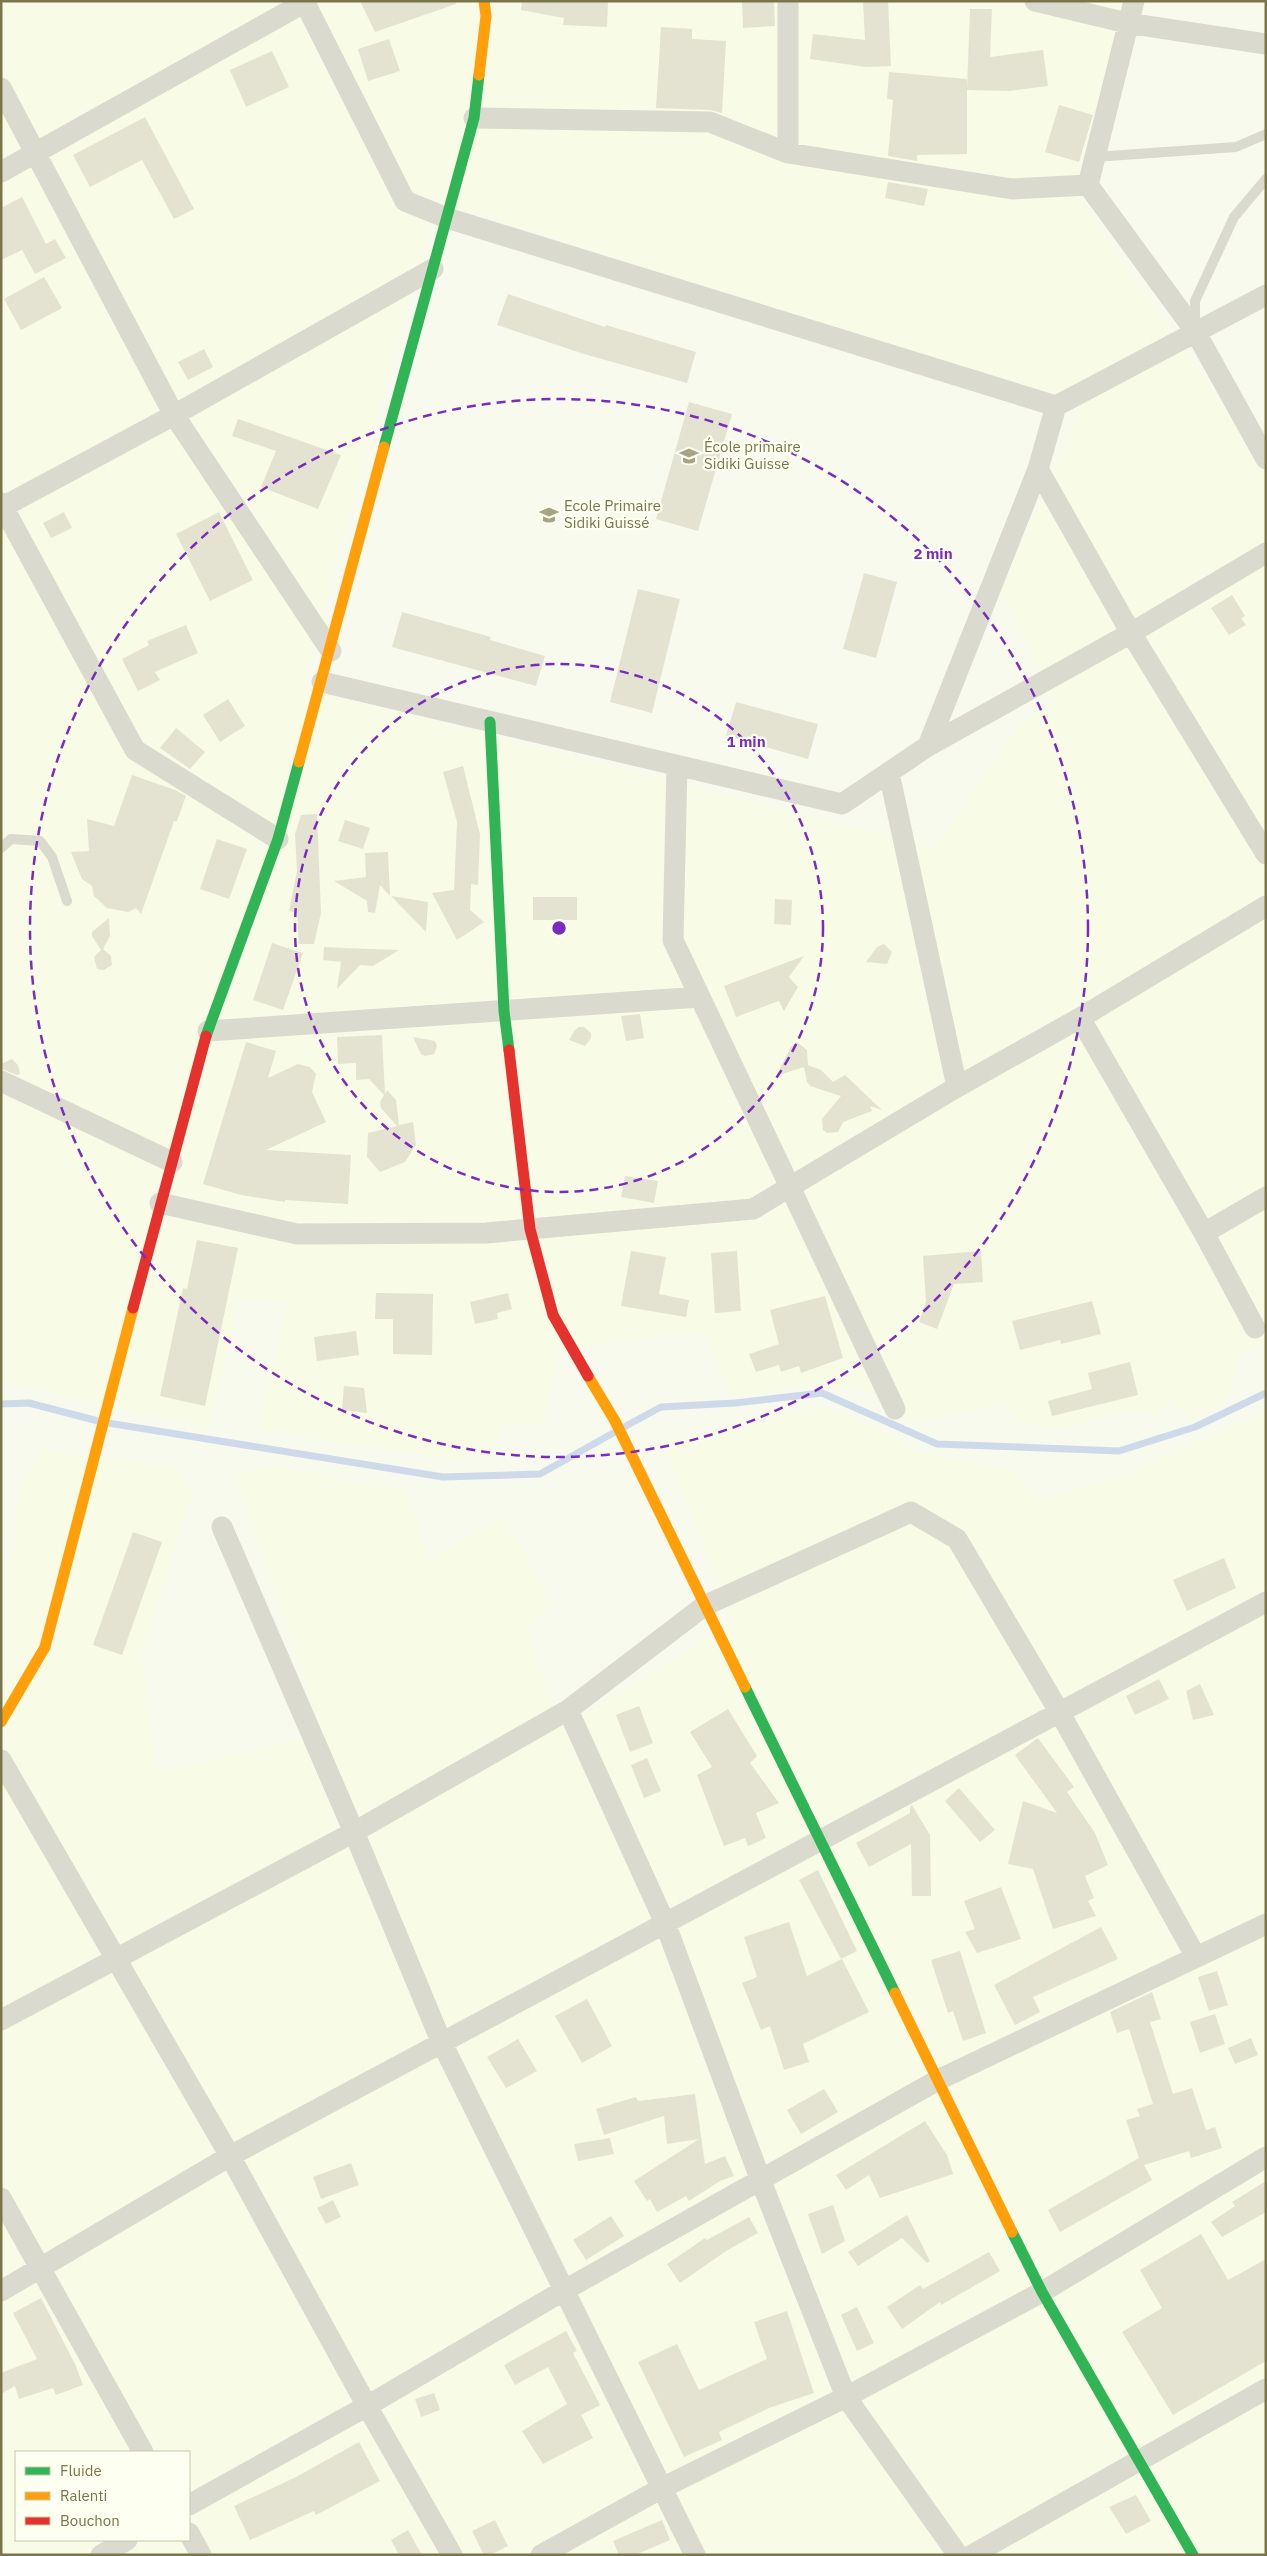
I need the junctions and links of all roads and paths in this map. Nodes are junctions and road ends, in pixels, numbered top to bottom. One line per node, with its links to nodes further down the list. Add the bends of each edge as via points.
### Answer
1 (788, 1): 12 (street)
2 (1036, 1): 6 (street)
3 (1134, 1): 6 (street)
4 (305, 2): 11 (street); 17 (street, via 405,201)
5 (488, 6): 9 (street)
6 (1127, 23): 7 (street); 13 (street)
7 (1266, 44)
8 (1, 88): 11 (street)
9 (474, 118): 12 (street, via 710,122); 17 (street)
10 (1266, 134): 13 (lane, via 1236,148)
11 (36, 153): 14 (street); 22 (street)
12 (788, 153): 16 (street, via 1012,189)
13 (1094, 157): 16 (street)
14 (1, 172)
15 (1266, 179): 20 (lane, via 1234,217 1194,301)
16 (1088, 185): 20 (street)
17 (447, 218): 18 (street); 21 (street)
18 (433, 269): 22 (street); 28 (street)
19 (1266, 295): 20 (street)
20 (1195, 331): 21 (street); 23 (street)
21 (1056, 406): 24 (street)
22 (174, 415): 25 (street); 28 (street)
23 (1266, 459)
24 (1038, 469): 27 (street); 31 (street)
25 (2, 506): 34 (street, via 135,750)
26 (1266, 553): 27 (street)
27 (1130, 633): 31 (street); 36 (street)
28 (331, 651): 29 (street)
29 (322, 682): 30 (street); 34 (street)
30 (490, 722): 32 (street); 40 (street)
31 (928, 746): 33 (street)
32 (677, 766): 33 (street, via 842,804); 39 (street, via 673,940)
33 (889, 773): 44 (street)
34 (278, 839): 42 (street)
35 (1, 848): 37 (lane, via 11,840 40,841 52,857)
36 (1266, 854)
37 (67, 901)
38 (1266, 906): 41 (street)
39 (700, 997): 40 (street); 46 (street)
40 (504, 1011): 42 (street); 49 (street)
41 (1080, 1018): 44 (street); 50 (street)
42 (208, 1031): 45 (street)
43 (1, 1081): 45 (street)
44 (957, 1087): 46 (street)
45 (172, 1162): 48 (street)
46 (788, 1186): 49 (street, via 753,1209); 52 (street)
47 (1266, 1196): 50 (street)
48 (160, 1203): 49 (street, via 297,1234 486,1233); 58 (street, via 45,1648)
49 (530, 1229): 55 (street, via 553,1315 614,1421)
50 (1204, 1233): 51 (street)
51 (1256, 1328)
52 (896, 1409)
53 (222, 1527): 60 (street)
54 (1266, 1602): 57 (street)
55 (704, 1606): 56 (street); 57 (street, via 911,1512 957,1539); 61 (street)
56 (568, 1710): 60 (street); 62 (street)
57 (1060, 1713): 61 (street); 64 (street)
58 (1, 1722)
59 (1, 1760): 65 (street)
60 (354, 1832): 65 (street); 67 (street)
61 (820, 1841): 62 (street); 68 (street)
62 (665, 1924): 67 (street); 71 (street)
63 (1266, 1924): 64 (street)
64 (1196, 1957): 68 (street)
65 (116, 1958): 66 (street); 69 (street)
66 (1, 2020)
67 (442, 2042): 69 (street); 75 (street)
68 (938, 2080): 71 (street); 76 (street)
69 (230, 2156): 73 (street); 79 (street)
70 (1266, 2158): 76 (street)
71 (761, 2181): 75 (street); 78 (street)
72 (1, 2198): 73 (street)
73 (40, 2269): 74 (street); 80 (street)
74 (1, 2290)
75 (564, 2291): 79 (street); 82 (street)
76 (1042, 2292): 78 (street); 81 (street)
77 (1266, 2389): 81 (street)
78 (846, 2397): 82 (street); 91 (street)
79 (367, 2406): 83 (street); 88 (street)
80 (142, 2451)
81 (1140, 2460): 92 (street); 93 (street)
82 (662, 2488): 89 (street); 90 (street)
83 (190, 2504)
84 (190, 2535): 87 (street)
85 (125, 2541): 86 (street)
86 (101, 2555)
87 (201, 2555)
88 (452, 2555)
89 (541, 2555)
90 (695, 2555)
91 (958, 2555)
92 (972, 2555)
93 (1193, 2555)

